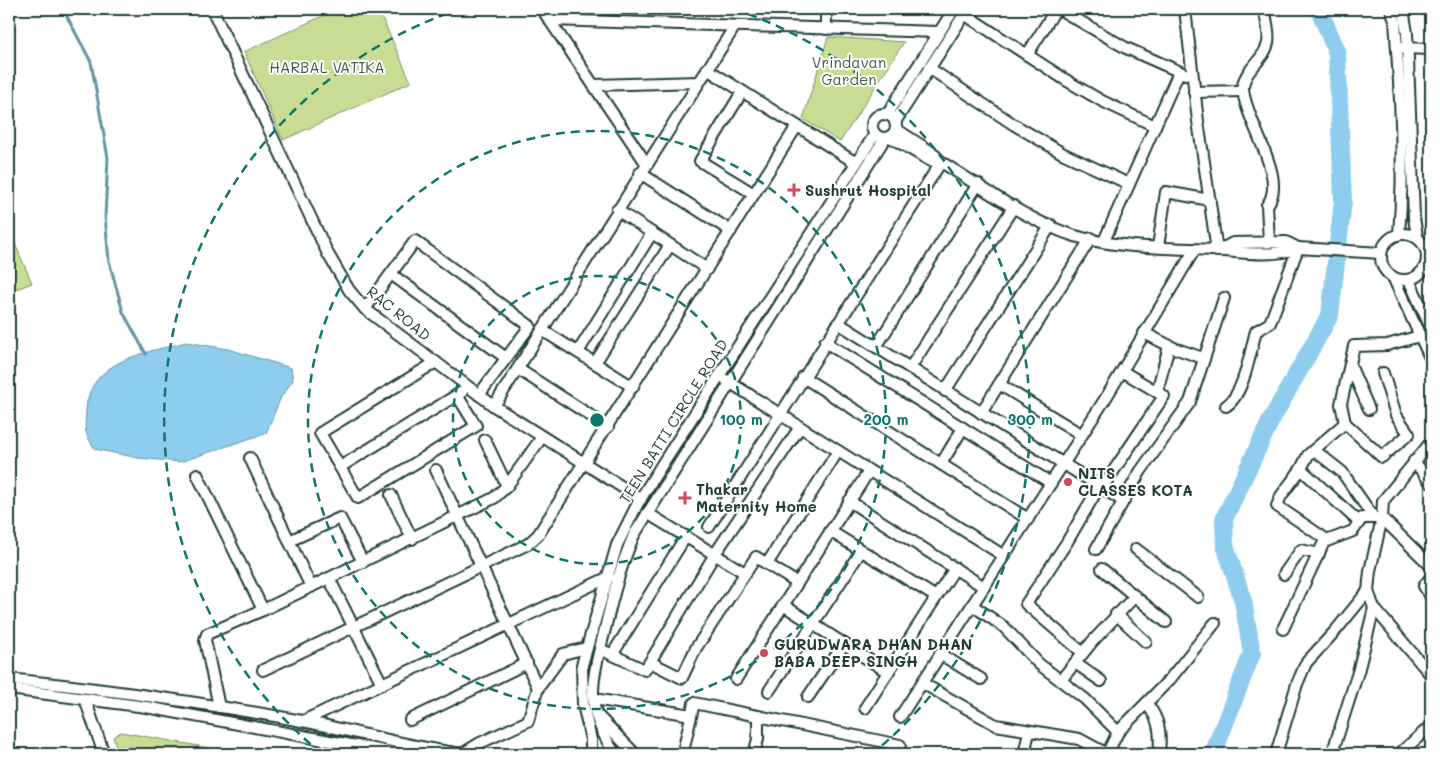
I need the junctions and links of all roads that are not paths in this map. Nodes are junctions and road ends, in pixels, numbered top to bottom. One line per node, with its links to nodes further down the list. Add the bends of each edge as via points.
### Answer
1 (212, 9): 62 (street, RAC ROAD, via 328,254 349,290)
2 (542, 9): 11 (street)
3 (826, 9): 13 (street)
4 (954, 9): 14 (street)
5 (1057, 9): 17 (street); 20 (street, via 1126,48)
6 (1186, 9): 21 (street)
7 (1264, 9): 26 (street, via 1268,44 1244,80)
8 (1391, 9): 15 (street)
9 (1403, 9): 15 (street)
10 (966, 11): 17 (street); 18 (street)
11 (550, 20): 12 (street); 23 (street)
12 (735, 26): 13 (street); 19 (street)
13 (826, 29): 14 (street)
14 (939, 32): 27 (street)
15 (1402, 48): 16 (street); 45 (street, via 1403,188); 47 (street, via 1414,218)
16 (1431, 49)
17 (1026, 55): 29 (street, via 1102,101)
18 (929, 68): 30 (street); 37 (street, via 1062,153)
19 (706, 70): 22 (street); 24 (street)
20 (1179, 72): 21 (street); 29 (street)
21 (1192, 77): 25 (street)
22 (699, 82): 23 (street); 33 (street)
23 (594, 85): 33 (street)
24 (742, 92): 28 (street); 38 (street, via 700,160)
25 (1194, 92): 26 (street); 39 (street)
26 (1243, 92): 49 (street, via 1274,186 1267,206)
27 (886, 115): 30 (street); 31 (street, TEEN BATTI CIRCLE ROAD, via 874,120 872,129)
28 (797, 126): 34 (street); 38 (street)
29 (1155, 126): 37 (street)
30 (892, 132): 31 (street); 32 (street, via 933,153); 84 (street)
31 (875, 134): 34 (street, TEEN BATTI CIRCLE ROAD)
32 (942, 162): 36 (street); 63 (street)
33 (646, 163): 35 (street)
34 (856, 163): 82 (street, TEEN BATTI CIRCLE ROAD)
35 (640, 173): 41 (street); 43 (street)
36 (978, 184): 40 (street); 70 (street)
37 (1129, 184): 48 (street)
38 (754, 194): 43 (street)
39 (1210, 200): 51 (street, via 1166,192); 54 (street)
40 (1014, 206): 42 (street); 78 (street)
41 (617, 210): 44 (street); 65 (street)
42 (1051, 225): 46 (street, via 1075,236); 88 (street)
43 (731, 231): 57 (street)
44 (652, 233): 50 (street); 71 (street)
45 (1399, 234): 47 (street, via 1408,233); 55 (street, via 1390,237)
46 (1091, 238): 48 (street); 85 (street)
47 (1424, 240): 56 (street)
48 (1104, 241): 51 (street)
49 (1269, 242): 52 (street, via 1286,242); 54 (street, via 1233,243)
50 (670, 245): 57 (street); 76 (street)
51 (1158, 247): 53 (street)
52 (1298, 248): 54 (street, via 1285,254); 55 (street); 93 (street, via 1270,323 1256,331 1234,402)
53 (1195, 249): 54 (street); 66 (street)
54 (1218, 251)
55 (1381, 253): 59 (street, via 1385,271)
56 (1429, 256): 60 (street, via 1424,269)
57 (707, 269): 86 (street)
58 (391, 274): 62 (street); 72 (street); 72 (street, via 415,241 515,314 530,326)
59 (1393, 277): 60 (street); 67 (street)
60 (1409, 280): 64 (street)
61 (1224, 298): 73 (street)
62 (366, 309): 75 (street, RAC ROAD)
63 (838, 323): 68 (street); 70 (street)
64 (1431, 328)
65 (542, 330): 71 (street); 79 (street)
66 (1144, 333): 69 (street); 80 (street)
67 (1420, 336): 74 (street); 77 (street, via 1387,345 1354,346)
68 (825, 342): 83 (street); 100 (street)
69 (1169, 346): 73 (street); 89 (street)
70 (876, 347): 78 (street)
71 (578, 352): 76 (street)
72 (506, 358): 91 (street)
73 (1203, 358): 123 (street, via 1190,402)
74 (1431, 360)
75 (436, 362): 87 (street, RAC ROAD); 112 (street, via 320,433)
76 (595, 363): 86 (street)
77 (1350, 365): 94 (street); 97 (street, via 1341,404)
78 (910, 368): 88 (street)
79 (518, 369): 92 (street); 98 (street)
80 (1122, 371): 89 (street); 101 (street)
81 (1383, 373): 97 (street, via 1396,415 1409,434 1382,457)
82 (718, 376): 84 (street); 122 (street, TEEN BATTI CIRCLE ROAD)
83 (803, 377): 96 (street); 110 (street)
84 (730, 383): 96 (street); 125 (street)
85 (999, 384): 95 (street); 101 (street)
86 (633, 387): 98 (street)
87 (470, 388): 90 (street); 91 (street, RAC ROAD)
88 (945, 391): 95 (street)
89 (1157, 392): 120 (street, via 1164,396)
90 (456, 395): 112 (street); 112 (street, via 476,426 358,498)
91 (479, 395): 92 (street, RAC ROAD)
92 (494, 406): 102 (street, RAC ROAD)
93 (1226, 406)
94 (1369, 409)
95 (981, 413): 111 (street)
96 (780, 415): 99 (street); 130 (street)
97 (1345, 423): 105 (street)
98 (608, 426): 109 (street)
99 (800, 427): 106 (street); 139 (street)
100 (963, 428): 110 (street); 117 (street)
101 (1082, 434): 111 (street)
102 (542, 437): 109 (street, RAC ROAD); 119 (street)
103 (485, 440): 119 (street)
104 (1431, 442): 108 (street)
105 (1314, 450): 114 (street); 128 (street, via 1342,472)
106 (838, 451): 115 (street); 143 (street)
107 (250, 458): 135 (street)
108 (1414, 461): 118 (street); 128 (street, via 1383,501)
109 (585, 464): 122 (street, RAC ROAD); 144 (street, via 538,535 528,544)
110 (941, 464): 127 (street)
111 (1063, 464): 117 (street); 120 (street)
112 (340, 467)
113 (436, 470): 126 (street)
114 (1301, 470): 129 (street); 134 (street, via 1277,506)
115 (869, 471): 124 (street); 141 (street)
116 (197, 474): 165 (street)
117 (1050, 483): 127 (street)
118 (1431, 483)
119 (507, 486): 126 (street, via 494,498)
120 (1100, 488): 123 (street); 177 (street, via 1026,604)
121 (391, 495): 133 (street)
122 (641, 499): 153 (street, TEEN BATTI CIRCLE ROAD, via 617,545)
123 (1122, 501): 136 (street)
124 (849, 502): 131 (street); 146 (street)
125 (648, 513): 132 (street); 149 (street, via 634,535)
126 (458, 517): 133 (street); 144 (street)
127 (1028, 518): 141 (street)
128 (1378, 518): 129 (street, via 1362,518); 145 (street); 157 (street)
129 (1359, 522): 134 (street, via 1353,531)
130 (709, 527)
131 (830, 532): 138 (street); 154 (street)
132 (686, 536): 139 (street); 179 (street)
133 (412, 539): 142 (street)
134 (1327, 540): 140 (street)
135 (289, 542): 142 (street, via 340,518); 155 (street)
136 (1096, 549)
137 (1136, 549): 160 (street)
138 (861, 551): 159 (street); 170 (street)
139 (715, 554): 148 (street); 180 (street)
140 (1319, 554): 150 (street, via 1301,550); 172 (street)
141 (1004, 556): 156 (street)
142 (363, 562): 152 (street)
143 (767, 564): 148 (street, via 756,556); 154 (street)
144 (482, 566): 168 (street); 171 (street)
145 (1431, 566)
146 (955, 568): 156 (street); 159 (street)
147 (1102, 569): 158 (street)
148 (745, 573): 180 (street, via 696,648 682,678)
149 (619, 574): 153 (street); 176 (street)
150 (1284, 574)
151 (1431, 577): 161 (street, via 1424,586)
152 (329, 578): 155 (street); 171 (street)
153 (606, 578): 168 (street); 175 (street, TEEN BATTI CIRCLE ROAD)
154 (797, 583): 162 (street)
155 (311, 587): 165 (street)
156 (984, 587): 163 (street)
157 (1368, 591): 164 (street); 223 (street, via 1306,663)
158 (1135, 596): 166 (street); 167 (street)
159 (936, 597): 184 (street)
160 (1198, 597)
161 (1431, 597)
162 (783, 605): 170 (street); 188 (street)
163 (972, 605): 178 (street); 189 (street, via 1004,628 1039,664)
164 (1374, 608): 185 (street); 224 (street)
165 (263, 610): 200 (street, via 226,624 205,637)
166 (1116, 614): 173 (street); 177 (street)
167 (1166, 622)
168 (509, 623): 181 (street); 192 (street)
169 (1215, 623): 199 (street)
170 (812, 624): 174 (street); 195 (street)
171 (354, 627): 183 (street); 192 (street)
172 (1283, 629)
173 (1146, 642)
174 (844, 644): 184 (street); 196 (street)
175 (586, 648): 193 (street, via 563,654); 216 (street, TEEN BATTI CIRCLE ROAD, via 582,686)
176 (600, 649): 179 (street); 198 (street)
177 (1083, 653): 182 (street)
178 (940, 654): 187 (street); 191 (street)
179 (612, 655): 180 (street, via 645,670)
180 (650, 662)
181 (527, 663): 193 (street); 206 (street)
182 (1075, 663): 189 (street); 190 (street)
183 (263, 670)
184 (888, 672): 201 (street)
185 (1431, 675)
186 (9, 679): 200 (street)
187 (981, 679)
188 (736, 680)
189 (1061, 680): 210 (street)
190 (1101, 682)
191 (922, 683): 205 (street); 209 (street, via 996,725)
192 (382, 684): 207 (street)
193 (538, 688): 215 (street, via 528,721)
194 (9, 689): 197 (street)
195 (769, 691)
196 (808, 698)
197 (85, 699): 213 (street); 214 (street)
198 (594, 699): 202 (street); 203 (street)
199 (1147, 704): 210 (street); 222 (street, via 1155,713 1161,732)
200 (219, 707): 207 (street)
201 (865, 708)
202 (691, 714): 204 (street, via 694,703); 212 (street)
203 (596, 715): 217 (street); 218 (street)
204 (758, 716): 211 (street); 219 (street)
205 (900, 717)
206 (410, 720)
207 (303, 721): 215 (street)
208 (1431, 726): 225 (street)
209 (1030, 732): 220 (street); 221 (street, via 1079,740)
210 (1118, 732): 221 (street)
211 (900, 745)
212 (683, 752)
213 (104, 754)
214 (400, 754)
215 (464, 754)
216 (591, 754)
217 (615, 754)
218 (635, 754)
219 (756, 754)
220 (1024, 754)
221 (1107, 754)
222 (1159, 754)
223 (1276, 754)
224 (1332, 754)
225 (1399, 754)

